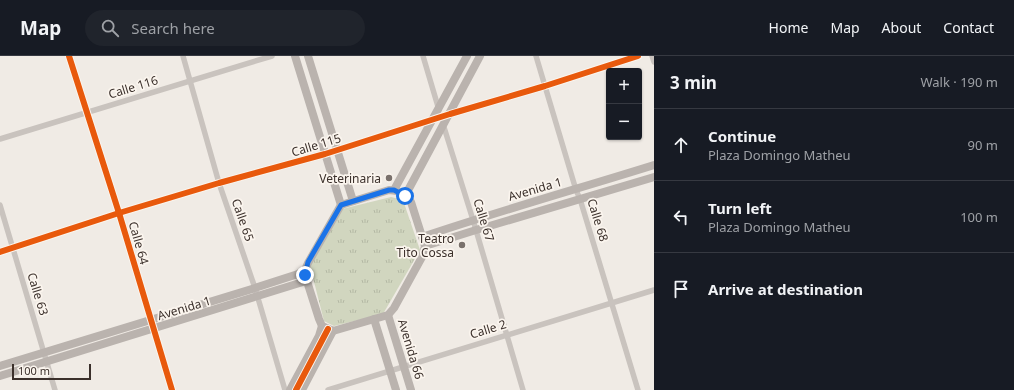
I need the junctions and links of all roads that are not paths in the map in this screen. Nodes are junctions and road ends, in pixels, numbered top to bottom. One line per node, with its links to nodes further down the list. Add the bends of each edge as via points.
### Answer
1 (69, 56): 15 (street, Calle 64)
2 (183, 56): 13 (street, Calle 65)
3 (272, 56): 13 (street, Calle 116)
4 (295, 56): 21 (main road)
5 (308, 56): 20 (main road)
6 (423, 56): 17 (street, Calle 67)
7 (467, 56): 17 (main road)
8 (480, 56): 16 (main road)
9 (536, 56): 14 (street, Calle 68)
10 (638, 56): 14 (street, Calle 115)
11 (652, 56): 12 (street)
12 (654, 62)
13 (190, 81): 15 (street, Calle 116); 24 (street, Calle 65)
14 (545, 86): 16 (street, Calle 115); 26 (street, Calle 68)
15 (88, 112): 19 (street, Calle 116); 32 (street, Calle 64)
16 (450, 114): 17 (street, Calle 115); 18 (main road)
17 (437, 115): 18 (street, Calle 67); 20 (street, Calle 115); 25 (main road)
18 (443, 125): 27 (main road); 33 (street, Calle 67)
19 (0, 140)
20 (338, 150): 21 (street, Calle 115); 29 (main road)
21 (325, 154): 24 (street, Calle 115); 31 (main road)
22 (654, 165): 26 (main road, Avenida 1)
23 (654, 176): 28 (main road, Avenida 1)
24 (219, 183): 32 (street, Calle 115); 41 (street, Calle 65)
25 (394, 190): 27 (main road); 29 (main road)
26 (576, 190): 28 (street, Calle 68); 33 (main road, Avenida 1)
27 (405, 196): 35 (main road, via 411,202)
28 (580, 199): 34 (main road, Avenida 1); 44 (street, Calle 68)
29 (353, 201): 31 (main road)
30 (0, 205): 37 (street, Calle 63)
31 (341, 205): 39 (main road, via 308,262)
32 (119, 213): 37 (street, Calle 115); 47 (street, Calle 64)
33 (473, 220): 34 (street, Calle 67); 35 (main road, Avenida 1)
34 (476, 230): 36 (main road, Avenida 1); 51 (street, Calle 67)
35 (422, 237): 36 (main road)
36 (425, 246): 45 (main road, via 422,257)
37 (13, 248): 38 (street, Calle 115); 52 (street, Calle 63)
38 (0, 252)
39 (306, 270): 40 (main road); 41 (main road, Avenida 1)
40 (306, 281): 43 (main road, Avenida 1); 48 (main road)
41 (255, 288): 43 (street, Calle 65); 47 (main road, Avenida 1)
42 (654, 290): 44 (street, Calle 2)
43 (258, 296): 49 (main road, Avenida 1); 60 (street, Calle 65)
44 (611, 302): 51 (street, Calle 2); 67 (street, Calle 68)
45 (388, 315): 46 (main road); 55 (main road, Avenida 66)
46 (374, 319): 50 (main road); 56 (main road)
47 (150, 320): 49 (street, Calle 64); 52 (main road, Avenida 1)
48 (322, 326): 50 (main road); 61 (main road, via 320,336)
49 (153, 329): 53 (main road, Avenida 1); 59 (street, Calle 64)
50 (333, 331): 62 (main road)
51 (507, 335): 55 (street, Calle 2); 66 (street, Calle 67)
52 (44, 352): 53 (street, Calle 63); 54 (main road, Avenida 1)
53 (47, 362): 57 (main road, Avenida 1); 58 (street, Calle 63)
54 (0, 366)
55 (404, 366): 56 (street, Calle 2); 65 (main road, Avenida 66)
56 (390, 370): 63 (street, Calle 2); 64 (main road)
57 (0, 376)
58 (55, 390)
59 (172, 390)
60 (285, 390)
61 (290, 390)
62 (302, 390)
63 (328, 390)
64 (396, 390)
65 (411, 390)
66 (524, 390)
67 (638, 390)

